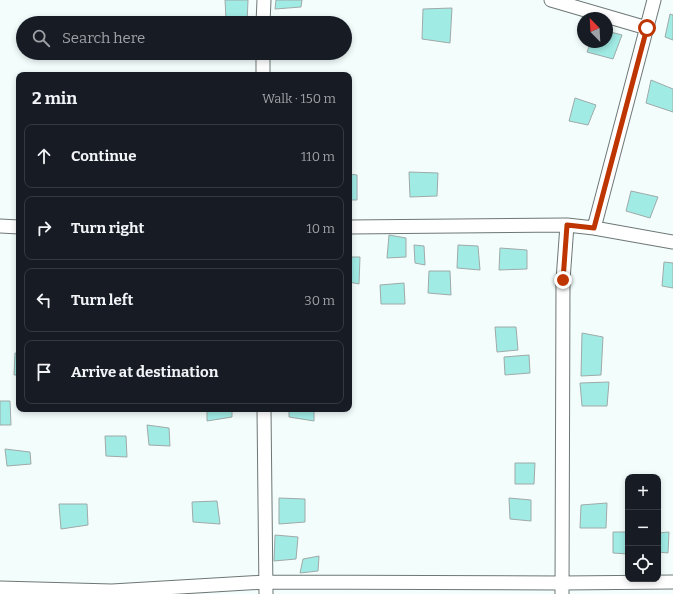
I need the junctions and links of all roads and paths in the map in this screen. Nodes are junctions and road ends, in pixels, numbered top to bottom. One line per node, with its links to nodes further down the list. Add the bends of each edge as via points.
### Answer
1 (264, 0): 4 (street)
2 (551, 0): 5 (street)
3 (654, 0): 5 (street)
4 (263, 16)
5 (647, 28): 12 (street)
6 (263, 60): 7 (street)
7 (263, 72)
8 (567, 225): 11 (street); 12 (street); 18 (street, via 563,280)
9 (0, 226): 10 (street)
10 (16, 226)
11 (352, 227)
12 (594, 228): 13 (street)
13 (673, 242)
14 (264, 412): 17 (street)
15 (673, 582): 18 (street)
16 (0, 588): 17 (street, via 112,591)
17 (266, 588): 18 (street)
18 (562, 588)

